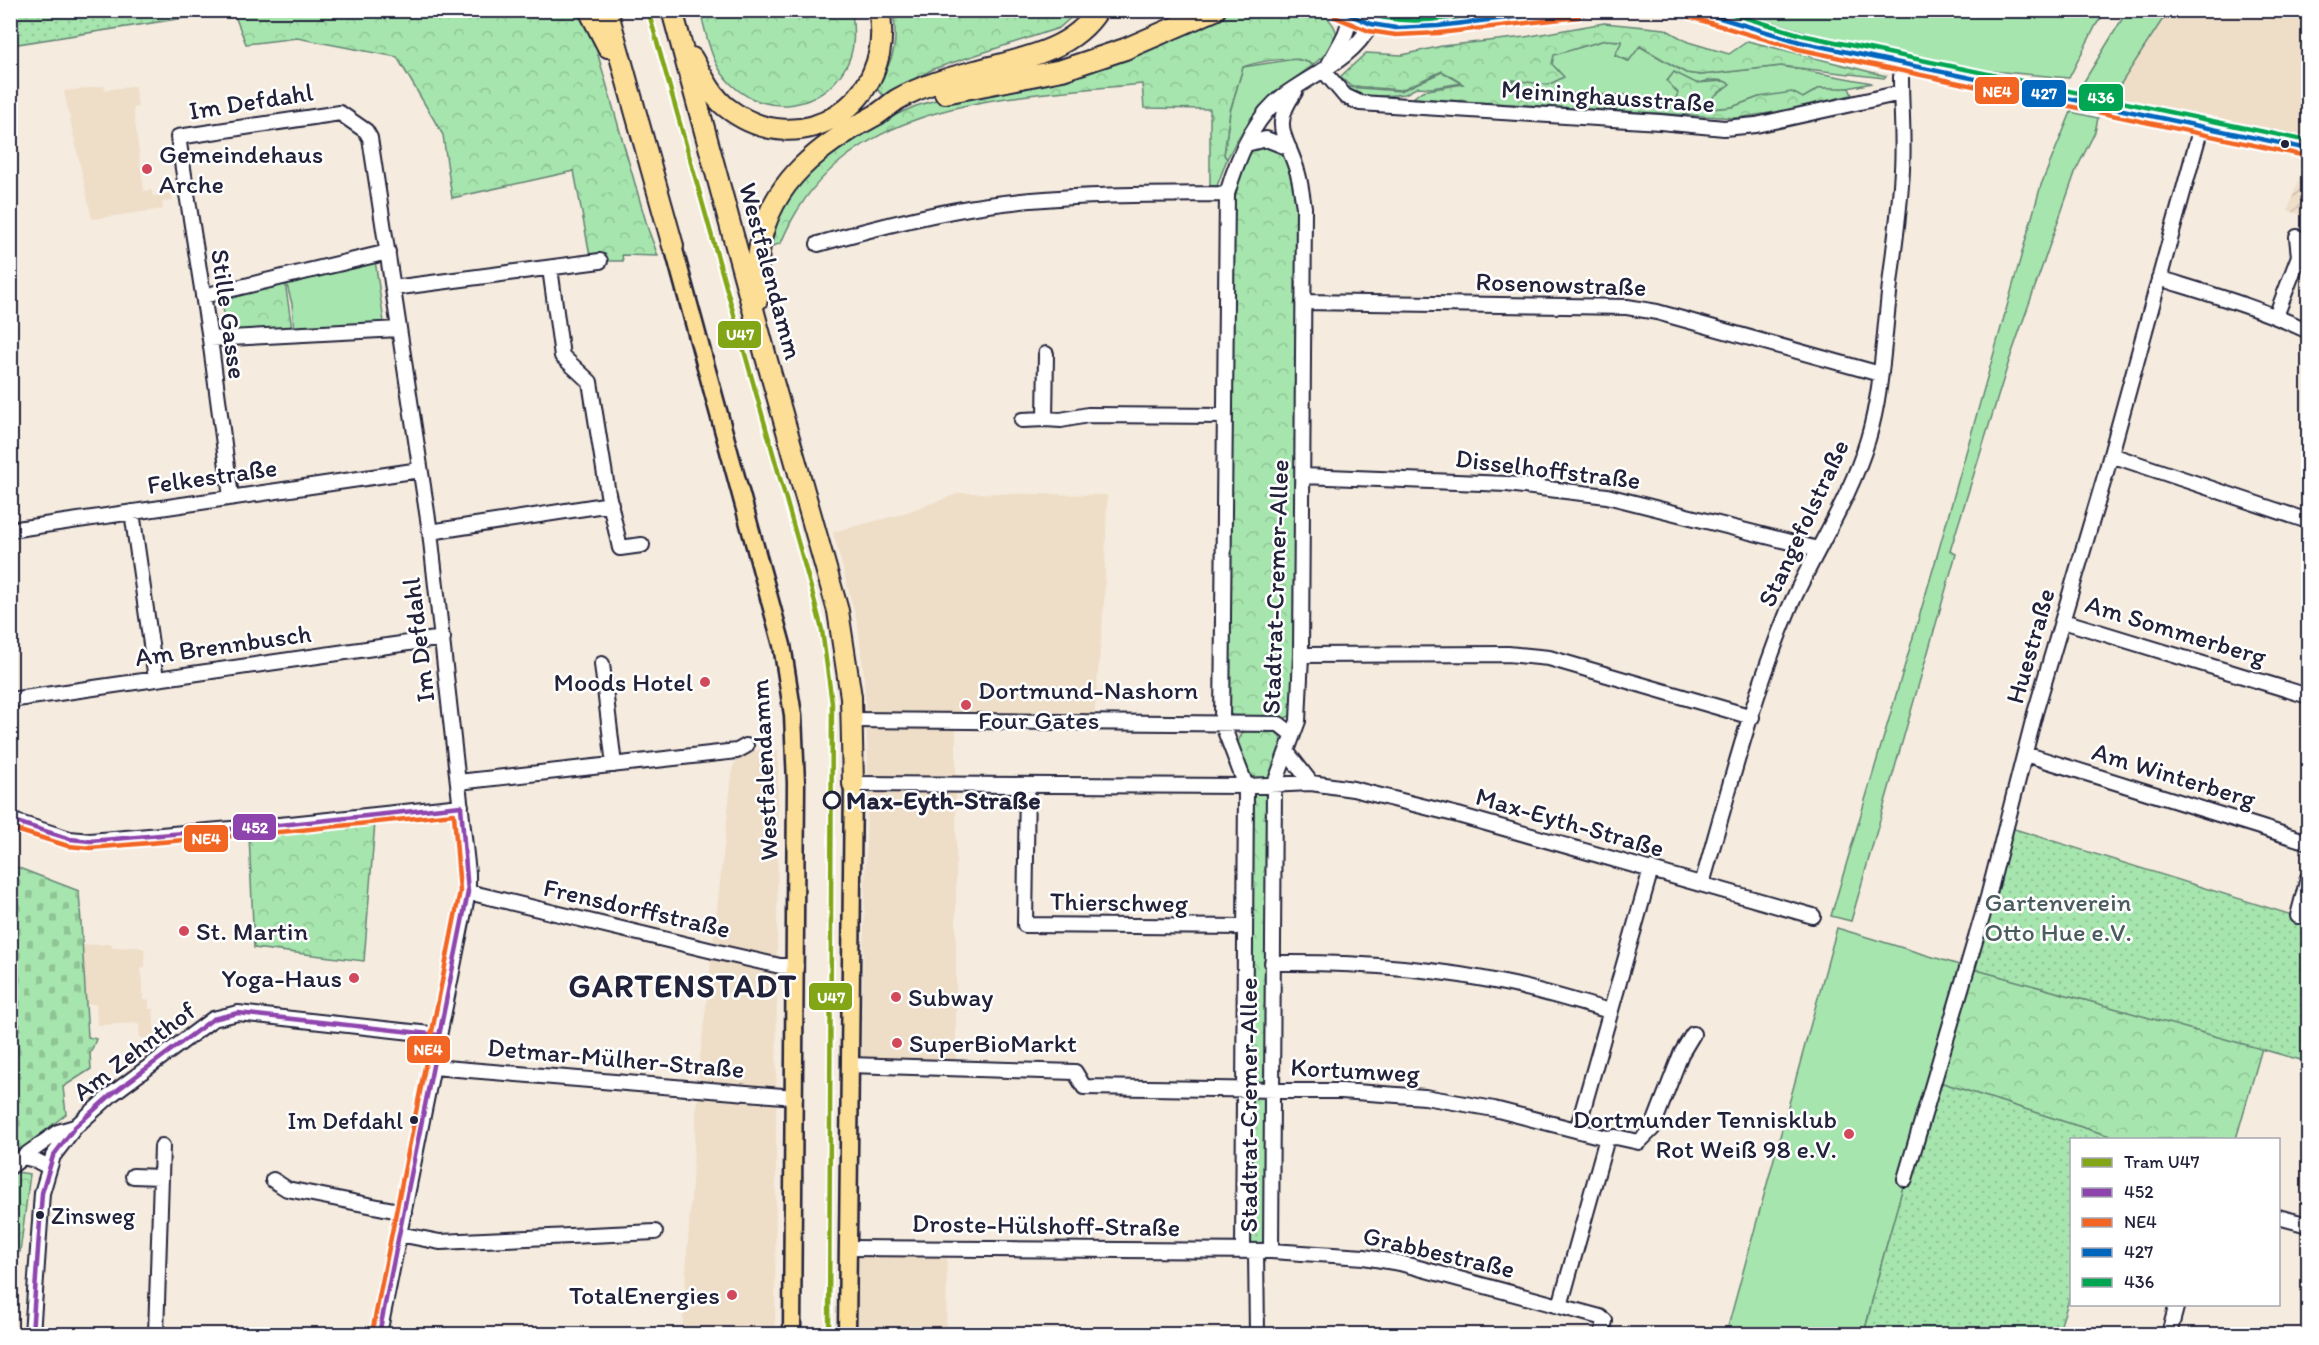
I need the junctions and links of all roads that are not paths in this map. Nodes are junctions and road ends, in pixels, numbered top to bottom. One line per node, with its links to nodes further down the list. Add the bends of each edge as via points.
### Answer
1 (589, 10): 13 (highway)
2 (607, 10): 13 (highway, Westfalendamm)
3 (672, 10): 11 (highway, Westfalendamm)
4 (879, 10): 11 (highway, via 881,44 869,83 839,115 804,129 761,126 724,105)
5 (1215, 10): 17 (highway, via 1125,49 1062,70 957,90)
6 (1578, 10): 10 (street, via 1409,28)
7 (1692, 10): 12 (street, via 1800,42)
8 (1096, 14): 17 (highway, via 1064,44 926,87 898,99)
9 (1345, 14): 10 (street); 14 (street, Stadtrat-Cremer-Allee, via 1345,35)
10 (1371, 24): 14 (street, Stadtrat-Cremer-Allee, via 1341,60)
11 (678, 32): 35 (highway, Westfalendamm)
12 (1902, 64): 16 (street, Stangefolstraße); 18 (street)
13 (622, 65): 26 (highway, Westfalendamm)
14 (1325, 68): 15 (street, Stadtrat-Cremer-Allee); 16 (street, Meininghausstraße, via 1345,96 1359,103 1724,128 1776,121)
15 (1298, 87): 20 (street, Stadtrat-Cremer-Allee, via 1276,102); 21 (street, Stadtrat-Cremer-Allee, via 1281,119)
16 (1901, 93): 40 (street, Stangefolstraße, via 1902,168)
17 (879, 113): 35 (highway, via 820,149 799,168 779,195 760,245)
18 (2201, 127): 22 (street); 30 (street, Huestraße)
19 (178, 137): 27 (street, Im Defdahl, via 340,113 370,138); 32 (street, Stille Gasse)
20 (1246, 144): 21 (street, via 1266,139); 23 (street, Stadtrat-Cremer-Allee)
21 (1289, 147): 33 (street, Stadtrat-Cremer-Allee, via 1304,207)
22 (2308, 148)
23 (1227, 194): 25 (street, via 1080,196 988,205); 41 (street, Stadtrat-Cremer-Allee)
24 (2297, 237): 34 (street, via 2299,256)
25 (818, 244)
26 (673, 246): 87 (main road, Westfalendamm, via 787,667 796,745)
27 (388, 252): 31 (street, Im Defdahl); 32 (street)
28 (600, 261): 29 (street)
29 (550, 268): 31 (street); 48 (street, via 562,356 590,382)
30 (2159, 278): 34 (street); 44 (street, Huestraße)
31 (393, 288): 36 (street, Im Defdahl)
32 (209, 295): 38 (street, Stille Gasse)
33 (1303, 302): 40 (street, Rosenowstraße, via 1627,307); 46 (street, Stadtrat-Cremer-Allee)
34 (2276, 316): 37 (street)
35 (756, 321): 63 (highway, Westfalendamm, via 838,611)
36 (399, 329): 38 (street); 45 (street, Im Defdahl)
37 (2308, 331)
38 (210, 339): 47 (street, Stille Gasse)
39 (1046, 354): 42 (street)
40 (1880, 374): 54 (street, Stangefolstraße, via 1868,439 1852,483)
41 (1225, 416): 42 (street, via 1088,415); 64 (street, Stadtrat-Cremer-Allee)
42 (1045, 419): 43 (street)
43 (1022, 420)
44 (2111, 455): 50 (street); 55 (street, Huestraße)
45 (420, 471): 47 (street, Felkestraße); 52 (street, Im Defdahl)
46 (1303, 476): 54 (street, Disselhoffstraße, via 1507,484 1607,496); 57 (street, Stadtrat-Cremer-Allee)
47 (231, 497): 49 (street, Felkestraße)
48 (611, 504): 52 (street); 53 (street, via 620,548)
49 (132, 512): 51 (street, Felkestraße); 59 (street)
50 (2308, 521)
51 (10, 530)
52 (430, 532): 56 (street, Im Defdahl)
53 (642, 545)
54 (1818, 549): 62 (street, Stangefolstraße, via 1789,610)
55 (2063, 621): 60 (street, Am Sommerberg); 68 (street, Huestraße)
56 (443, 638): 59 (street, Am Brennbusch); 70 (street, Im Defdahl)
57 (1301, 655): 62 (street, via 1508,654 1549,658); 65 (street, Stadtrat-Cremer-Allee, via 1298,721)
58 (602, 664): 69 (street)
59 (156, 679): 61 (street, Am Brennbusch)
60 (2308, 696)
61 (10, 700)
62 (1752, 717): 81 (street, Stangefolstraße)
63 (852, 720): 64 (street); 72 (highway, Westfalendamm)
64 (1222, 723): 65 (street, via 1279,724); 74 (street, Stadtrat-Cremer-Allee)
65 (1293, 735): 67 (street, Stadtrat-Cremer-Allee)
66 (746, 746): 69 (street, via 737,751)
67 (1287, 752): 71 (street); 75 (street, Stadtrat-Cremer-Allee)
68 (2025, 754): 78 (street, Am Winterberg); 105 (street, Huestraße, via 1994,877)
69 (614, 765): 70 (street)
70 (458, 782): 76 (street, Im Defdahl)
71 (1311, 783): 75 (street, Max-Eyth-Straße); 79 (street, Max-Eyth-Straße, via 1385,797)
72 (853, 784): 73 (street, Max-Eyth-Straße); 91 (main road, Westfalendamm)
73 (1027, 785): 74 (street, Max-Eyth-Straße); 85 (street, Thierschweg, via 1025,925)
74 (1246, 786): 75 (street, Max-Eyth-Straße); 85 (street, Stadtrat-Cremer-Allee)
75 (1274, 786): 86 (street, Stadtrat-Cremer-Allee)
76 (461, 806): 77 (street, via 90,841); 82 (street, Im Defdahl)
77 (10, 820)
78 (2308, 842)
79 (1651, 869): 81 (street, Max-Eyth-Straße); 88 (street)
80 (2308, 878): 84 (street)
81 (1702, 884): 83 (street, Max-Eyth-Straße)
82 (468, 892): 87 (street, Frensdorffstraße, via 709,950); 90 (street, Im Defdahl)
83 (1813, 916)
84 (2298, 916)
85 (1245, 927): 93 (street, Stadtrat-Cremer-Allee)
86 (1272, 963): 88 (street, via 1402,968 1509,984); 94 (street, Stadtrat-Cremer-Allee)
87 (796, 966): 95 (main road, Westfalendamm)
88 (1610, 1011): 97 (street)
89 (1693, 1034): 98 (street, Kortumweg, via 1681,1054 1652,1129 1639,1142)
90 (439, 1035): 92 (street, Im Defdahl); 96 (street, Am Zehnthof, via 252,1014 224,1015 112,1094)
91 (849, 1065): 93 (street, Kortumweg, via 1075,1072 1084,1087); 112 (main road, Westfalendamm)
92 (433, 1067): 95 (street, Detmar-Mülher-Straße); 107 (street, Im Defdahl)
93 (1245, 1090): 94 (street, Kortumweg); 113 (street, Stadtrat-Cremer-Allee)
94 (1271, 1091): 97 (street, Kortumweg, via 1425,1097 1494,1108); 113 (street, Stadtrat-Cremer-Allee)
95 (795, 1097): 119 (main road, Westfalendamm)
96 (75, 1127): 100 (street, Am Zehnthof, via 58,1131); 102 (street, Am Zehnthof)
97 (1577, 1130): 98 (street, Kortumweg)
98 (1607, 1138): 114 (street)
99 (162, 1146): 104 (street)
100 (23, 1157): 101 (street, Am Zehnthof); 102 (street)
101 (10, 1167)
102 (49, 1167): 116 (street, via 42,1193)
103 (133, 1176): 104 (street)
104 (161, 1177): 117 (street)
105 (1905, 1179)
106 (273, 1180): 107 (street, via 287,1189)
107 (404, 1212): 111 (street, Im Defdahl)
108 (2280, 1218): 109 (street)
109 (2308, 1225)
110 (655, 1232): 111 (street, via 441,1242)
111 (399, 1234): 118 (street, Im Defdahl)
112 (848, 1248): 113 (street, Droste-Hülshoff-Straße); 120 (main road, Westfalendamm)
113 (1257, 1251): 114 (street, Grabbestraße, via 1400,1263); 121 (street)
114 (1560, 1306): 122 (street, Grabbestraße, via 1600,1317 1605,1321)
115 (2178, 1306): 123 (street)
116 (32, 1335)
117 (156, 1335)
118 (378, 1335)
119 (792, 1335)
120 (847, 1335)
121 (1257, 1335)
122 (1602, 1335)
123 (2169, 1335)

